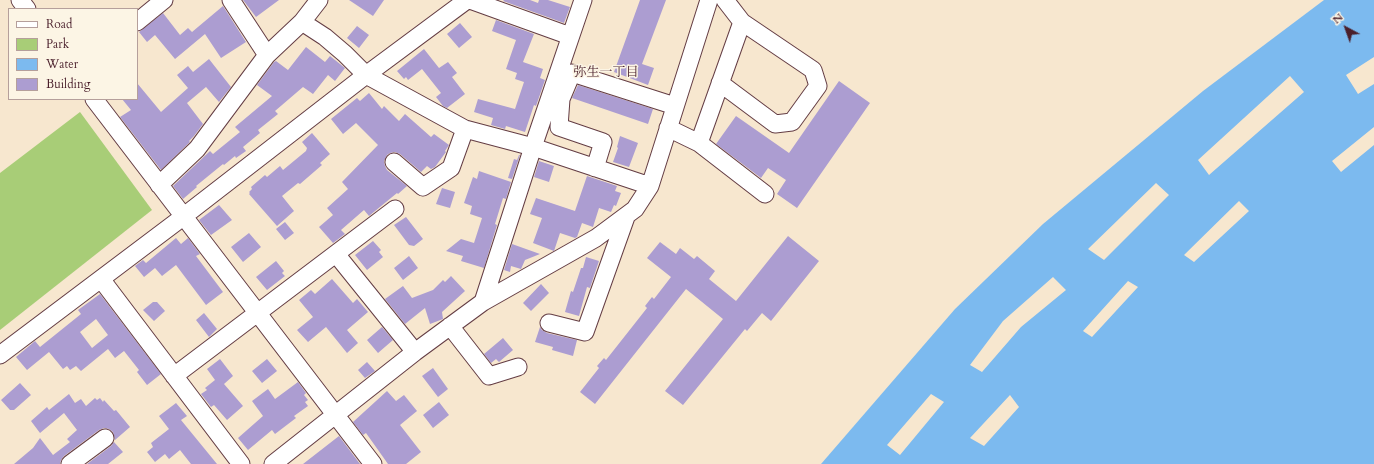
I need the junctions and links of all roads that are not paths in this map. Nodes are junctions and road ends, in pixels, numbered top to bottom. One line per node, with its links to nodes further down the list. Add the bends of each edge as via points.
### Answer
1 (164, 0): 8 (street)
2 (231, 0): 12 (street)
3 (319, 0): 9 (street)
4 (468, 0): 11 (street); 13 (street)
5 (582, 0): 11 (street)
6 (709, 0): 16 (street)
7 (725, 0): 10 (street)
8 (138, 21)
9 (302, 22): 12 (street); 13 (street, via 335,46)
10 (742, 22): 14 (street); 14 (street, via 813,70 818,86 792,122 775,124)
11 (570, 36): 20 (street)
12 (267, 55): 23 (street, via 197,149)
13 (366, 75): 18 (street); 27 (street)
14 (720, 84): 19 (street)
15 (95, 100): 23 (street)
16 (675, 106): 17 (street); 22 (street, via 572,73 561,99 558,127 603,142)
17 (668, 128): 19 (street); 24 (street)
18 (465, 129): 20 (street); 21 (street, via 451,168 423,187)
19 (699, 143): 25 (street)
20 (533, 147): 22 (street); 31 (street)
21 (394, 162)
22 (595, 168): 24 (street)
23 (159, 185): 27 (street)
24 (650, 186): 28 (street, via 635,209)
25 (765, 194)
26 (396, 209): 29 (street)
27 (184, 216): 30 (street); 32 (street)
28 (626, 217): 31 (street, via 596,238); 33 (street, via 585,332)
29 (336, 254): 32 (street); 35 (street)
30 (101, 279): 36 (street); 38 (street)
31 (483, 302): 34 (street)
32 (258, 313): 38 (street); 39 (street)
33 (550, 323)
34 (450, 326): 35 (street); 37 (street, via 489,376)
35 (414, 352): 39 (street)
36 (0, 355)
37 (518, 367)
38 (174, 376): 42 (street)
39 (335, 414): 43 (street); 44 (street)
40 (106, 438): 41 (street)
41 (70, 464)
42 (241, 464)
43 (273, 464)
44 (373, 464)

